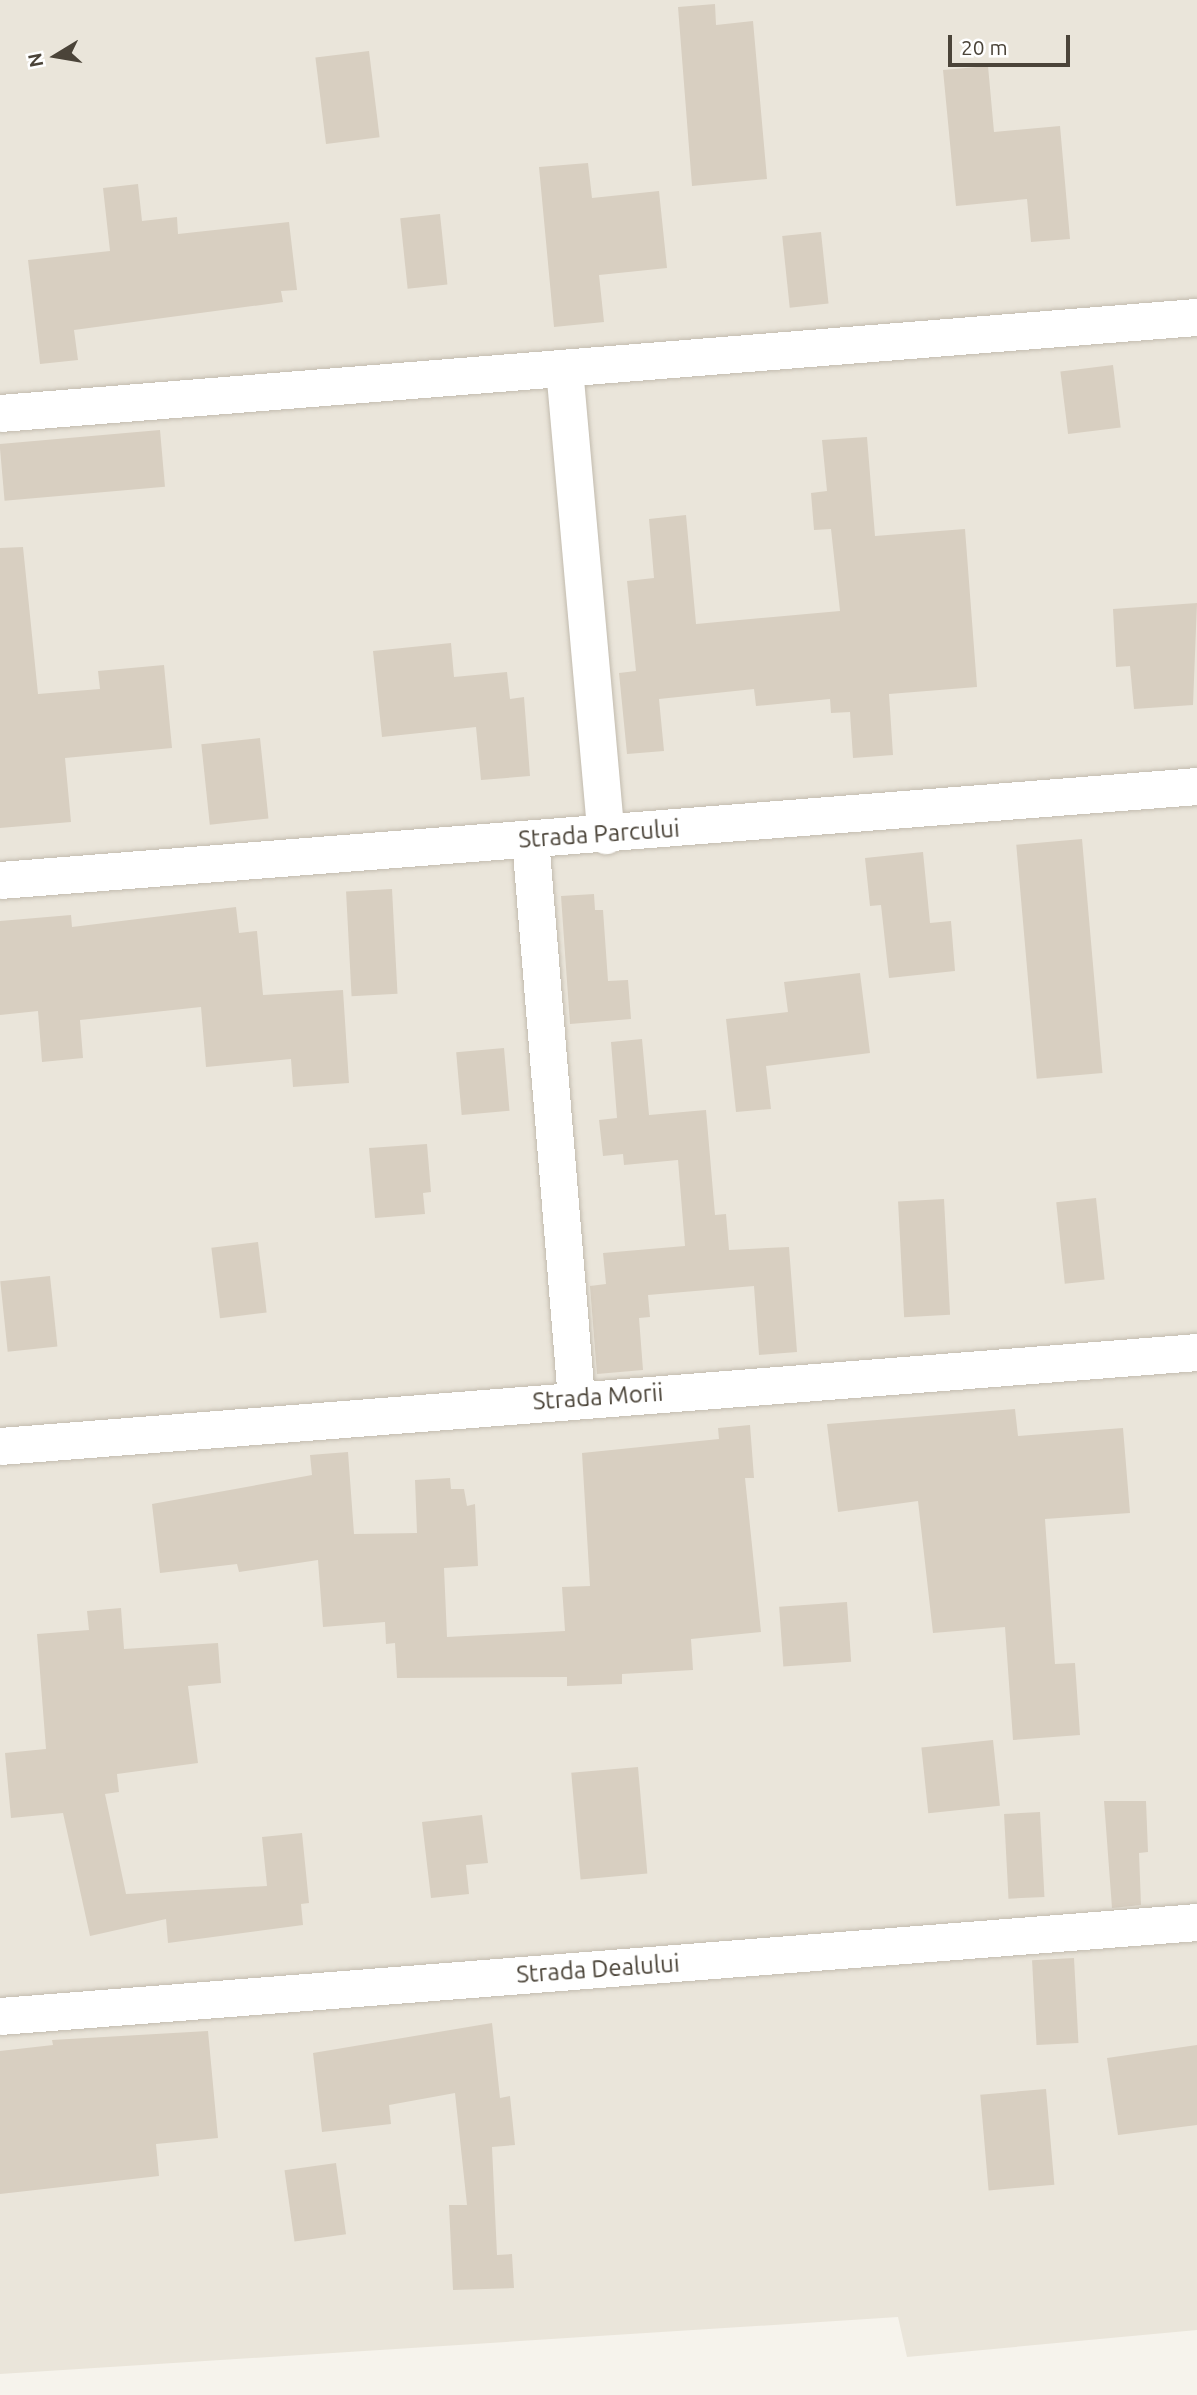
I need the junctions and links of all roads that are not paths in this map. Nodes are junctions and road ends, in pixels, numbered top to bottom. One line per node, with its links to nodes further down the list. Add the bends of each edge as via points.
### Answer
1 (1197, 317): 2 (street)
2 (564, 368): 3 (street); 5 (street)
3 (0, 413)
4 (1197, 786): 5 (street, Strada Parcului)
5 (606, 835): 6 (street, Strada Parcului)
6 (530, 839): 7 (street, Strada Parcului); 9 (street)
7 (0, 880)
8 (1197, 1352): 9 (street, Strada Morii)
9 (576, 1398): 10 (street, Strada Morii)
10 (0, 1446)
11 (1197, 1922): 12 (street, Strada Dealului)
12 (0, 2016)

